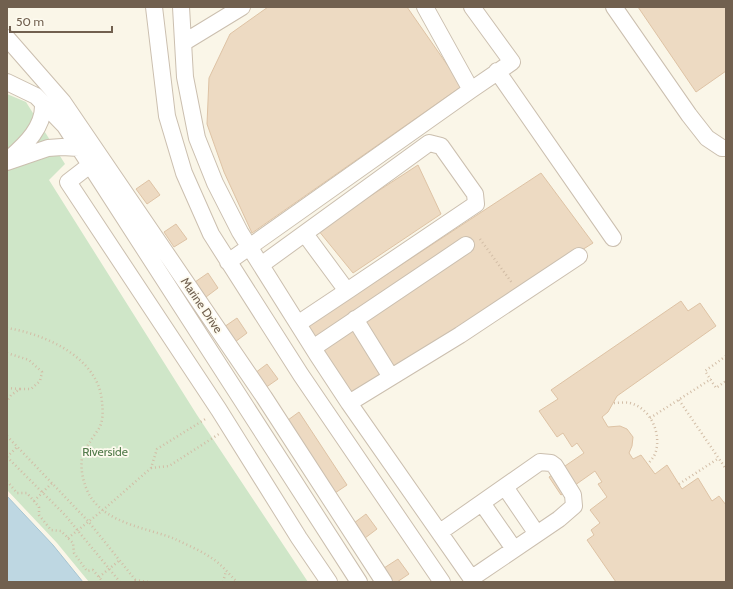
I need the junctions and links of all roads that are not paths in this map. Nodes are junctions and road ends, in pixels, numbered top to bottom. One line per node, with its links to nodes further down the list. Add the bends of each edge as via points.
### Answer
1 (154, 7): 22 (street, via 167,116 184,173 211,234)
2 (181, 7): 8 (street)
3 (242, 7): 8 (street)
4 (425, 7): 11 (street)
5 (472, 7): 9 (street, via 512,62)
6 (614, 7): 14 (street, via 707,138)
7 (7, 38): 38 (street, Marine Drive, via 63,102 264,397)
8 (183, 43): 20 (street, via 185,78 197,138 215,182)
9 (497, 71): 11 (street); 18 (street)
10 (7, 82): 12 (street, Marine Drive, via 36,96)
11 (471, 90): 20 (street)
12 (43, 104): 13 (street, Marine Drive, via 65,126); 15 (street, via 42,119 32,136)
13 (79, 148): 15 (street, via 48,148); 16 (street, Marine Drive)
14 (726, 148)
15 (7, 161)
16 (90, 165): 36 (street, via 68,182); 37 (street, Marine Drive)
17 (305, 234): 23 (street); 24 (street); 24 (street, via 429,143 442,146 475,194 476,204)
18 (614, 238)
19 (471, 240): 25 (street)
20 (249, 246): 22 (street); 23 (street)
21 (579, 256): 28 (street, via 460,335)
22 (228, 262): 39 (street, via 301,375)
23 (261, 265): 26 (street)
24 (347, 291): 26 (street)
25 (355, 319): 27 (street); 28 (street)
26 (298, 323): 27 (street)
27 (313, 348): 29 (street)
28 (391, 377): 29 (street)
29 (349, 403): 32 (street)
30 (505, 487): 31 (street); 33 (street); 33 (street, via 540,462 551,462 570,489 574,506)
31 (482, 503): 32 (street); 34 (street)
32 (440, 532): 35 (street)
33 (537, 534): 34 (street)
34 (514, 549): 35 (street)
35 (473, 580)
36 (329, 582)
37 (359, 582)
38 (384, 582)
39 (442, 582)

